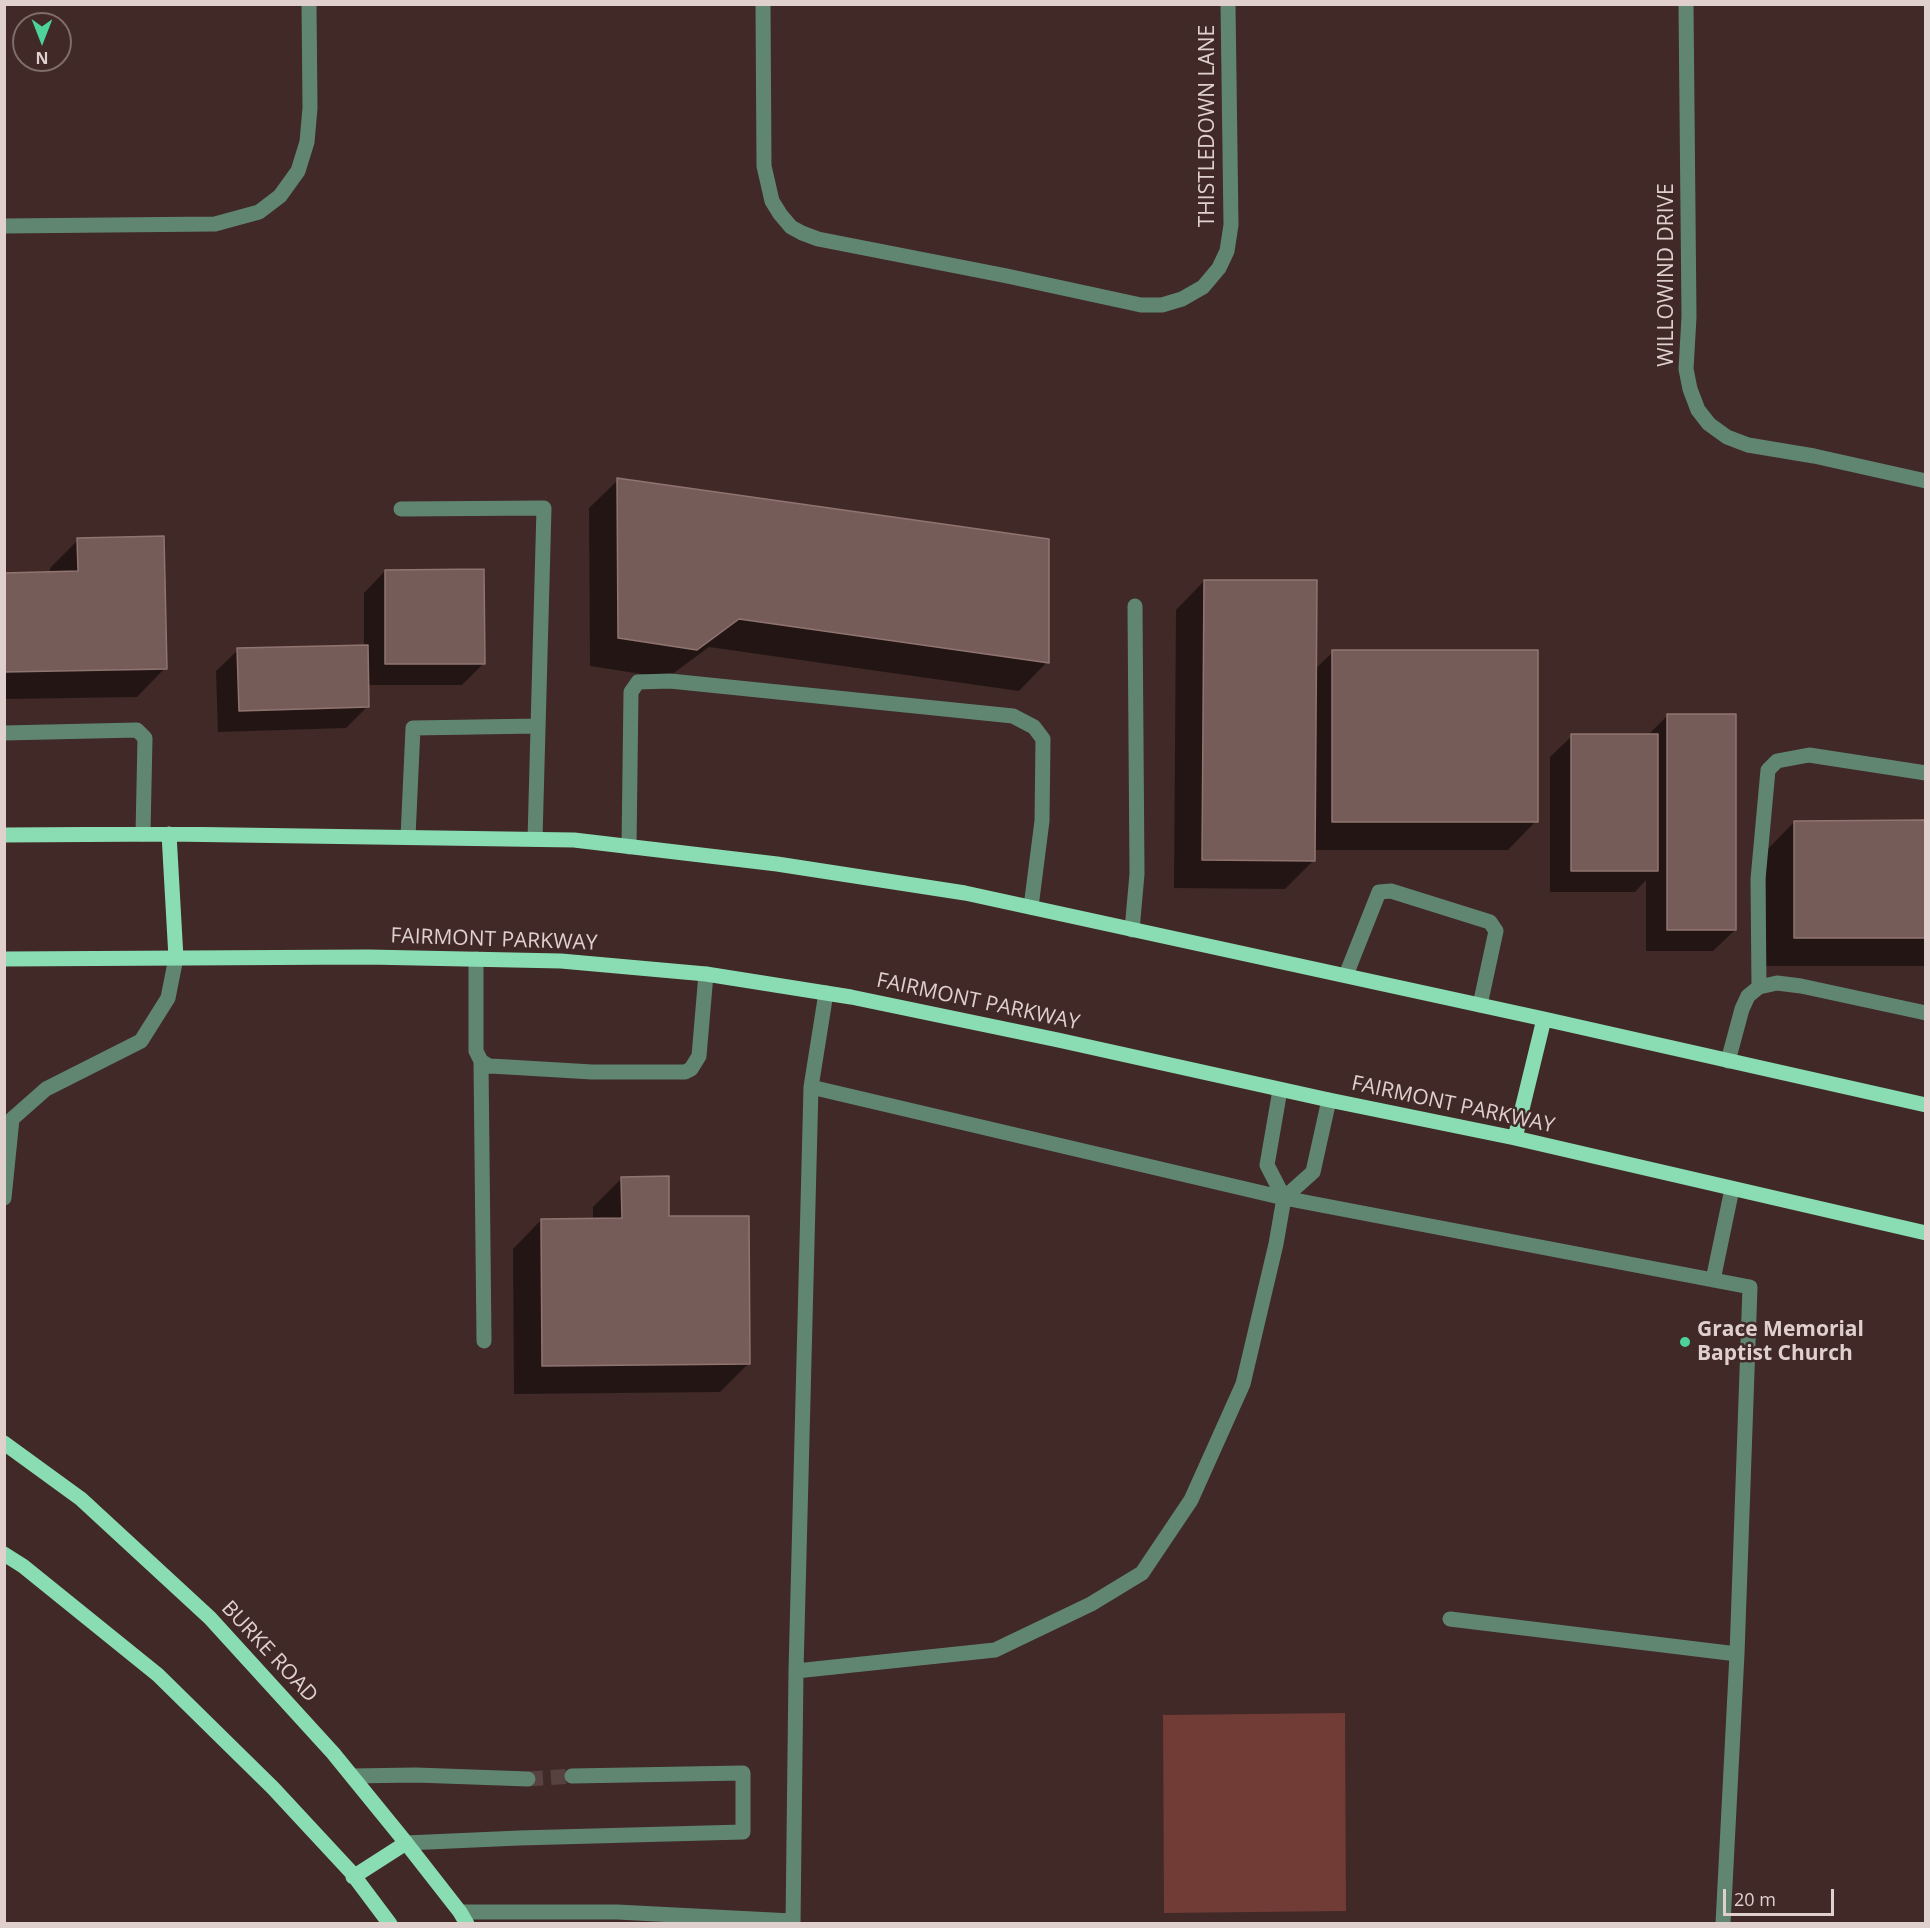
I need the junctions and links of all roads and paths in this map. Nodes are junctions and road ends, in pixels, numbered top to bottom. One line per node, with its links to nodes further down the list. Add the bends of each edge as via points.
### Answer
1 (309, 4): 5 (street, via 307,142 298,171 280,196 259,212 214,224)
2 (763, 4): 3 (street, THISTLEDOWN LANE, via 764,165 772,201 791,227 818,239 1141,305 1162,305 1203,287 1227,251 1231,225)
3 (1228, 4)
4 (1686, 4): 6 (street, WILLOWIND DRIVE, via 1686,369 1698,410 1727,438 1748,445)
5 (4, 226)
6 (1925, 480)
7 (401, 508): 9 (street, via 544,508)
8 (1135, 606): 19 (street, via 1137,874)
9 (538, 726): 15 (street, via 413,728); 16 (street)
10 (4, 733): 12 (street, via 137,730 145,738)
11 (1926, 773): 25 (street, via 1809,755 1777,761 1768,770 1758,879)
12 (143, 834): 13 (main road); 14 (main road)
13 (169, 834): 15 (main road); 20 (main road)
14 (4, 835)
15 (408, 837): 16 (main road)
16 (535, 839): 17 (main road)
17 (629, 847): 18 (main road, via 777,864); 18 (street, via 631,692 638,682 670,681 1013,716 1034,727 1043,738 1042,821)
18 (1031, 907): 19 (main road)
19 (1132, 930): 24 (main road)
20 (176, 958): 21 (main road, FAIRMONT PARKWAY); 22 (main road, FAIRMONT PARKWAY); 38 (street, via 168,998 141,1041 45,1089 12,1119)
21 (4, 959)
22 (476, 959): 23 (main road, FAIRMONT PARKWAY, via 561,961); 30 (street, via 475,1042)
23 (706, 974): 26 (main road, FAIRMONT PARKWAY); 30 (street, via 699,1056 685,1072 592,1072 508,1067)
24 (1346, 975): 27 (main road); 27 (street, via 1379,892 1391,891 1490,922 1496,931)
25 (1759, 987): 28 (street, via 1777,983 1801,986); 31 (street, via 1748,996 1742,1009)
26 (826, 993): 32 (street); 33 (main road, FAIRMONT PARKWAY)
27 (1480, 1005): 29 (main road)
28 (1926, 1013)
29 (1544, 1018): 31 (main road); 36 (main road)
30 (481, 1061): 42 (street)
31 (1728, 1061): 35 (main road)
32 (811, 1087): 39 (street); 47 (street)
33 (1280, 1090): 34 (main road, FAIRMONT PARKWAY); 39 (street, via 1267,1165)
34 (1329, 1100): 36 (main road, FAIRMONT PARKWAY); 39 (street, via 1313,1172)
35 (1926, 1106)
36 (1515, 1138): 37 (main road, FAIRMONT PARKWAY)
37 (1732, 1189): 40 (main road, FAIRMONT PARKWAY); 41 (street)
38 (4, 1198)
39 (1284, 1198): 41 (street); 47 (street, via 1243,1384 1191,1500 1142,1573 1091,1604 995,1650)
40 (1926, 1233)
41 (1713, 1280): 46 (street, via 1750,1287)
42 (484, 1341)
43 (4, 1443): 48 (main road, BURKE ROAD, via 81,1499 210,1618)
44 (4, 1554): 52 (main road, via 158,1675 273,1788)
45 (1450, 1619): 46 (street)
46 (1737, 1654): 56 (street)
47 (796, 1671): 54 (street)
48 (352, 1776): 50 (street); 51 (main road, BURKE ROAD)
49 (573, 1776): 51 (street, via 743,1773 743,1832)
50 (528, 1779)
51 (406, 1843): 52 (main road); 53 (main road, BURKE ROAD)
52 (353, 1876): 55 (main road)
53 (464, 1918): 54 (street, via 617,1912)
54 (792, 1922)
55 (390, 1923)
56 (1723, 1923)

